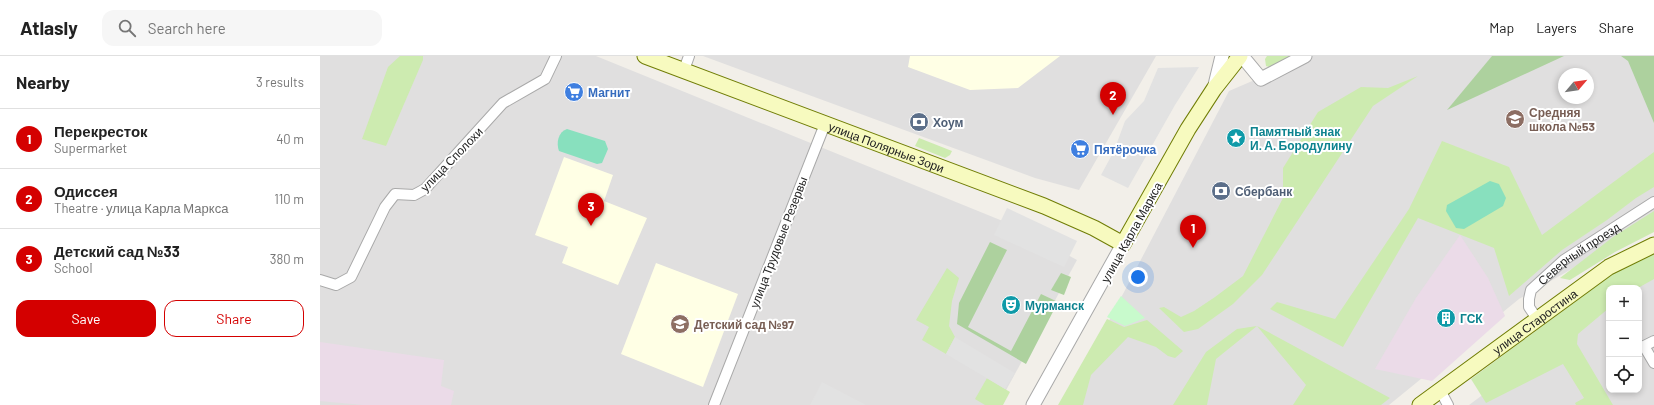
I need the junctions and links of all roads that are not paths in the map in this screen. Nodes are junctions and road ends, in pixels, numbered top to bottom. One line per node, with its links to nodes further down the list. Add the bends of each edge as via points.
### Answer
1 (556, 56): 13 (street, улица Сполохи, via 545,79 503,103 425,189 414,196 395,194 385,207 351,277 336,285)
2 (645, 56): 7 (main road, улица Полярные Зори)
3 (689, 56): 7 (street)
4 (1222, 56): 8 (street, улица Карла Маркса)
5 (1241, 56): 6 (street, via 1261,79); 8 (main road)
6 (1305, 56)
7 (684, 70): 9 (main road, улица Полярные Зори)
8 (1214, 89): 11 (main road, улица Карла Маркса, via 1188,129)
9 (825, 124): 11 (main road, улица Полярные Зори, via 1044,206); 18 (street, улица Трудовые Резервы)
10 (1654, 202): 14 (street, Северный проезд, via 1564,260 1531,290 1529,307)
11 (1124, 244): 19 (street, улица Карла Маркса)
12 (1654, 244): 14 (main road, улица Старостина, via 1609,267)
13 (320, 280)
14 (1537, 319): 17 (main road, улица Старостина)
15 (1654, 341): 16 (street, via 1644,346)
16 (1654, 363)
17 (1440, 390): 20 (main road, улица Старостина); 21 (street)
18 (714, 405)
19 (1033, 405)
20 (1420, 405)
21 (1448, 405)

